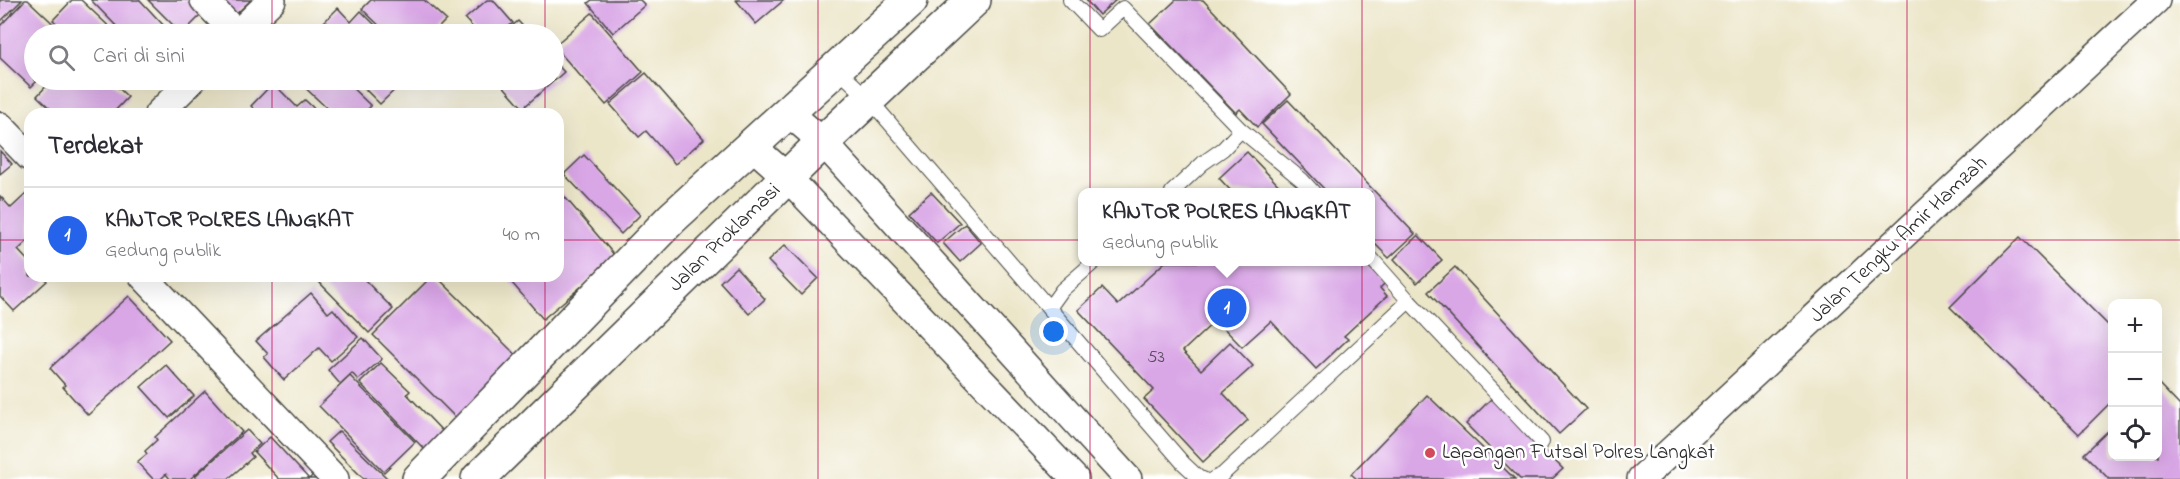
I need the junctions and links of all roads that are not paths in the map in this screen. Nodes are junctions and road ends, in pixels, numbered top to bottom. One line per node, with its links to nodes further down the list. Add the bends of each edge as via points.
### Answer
1 (204, 0): 7 (street)
2 (272, 0): 8 (street)
3 (911, 0): 9 (street)
4 (974, 0): 11 (street, Jalan Proklamasi)
5 (1070, 0): 15 (lane, via 1099,30 1124,8)
6 (2156, 0): 35 (street, Jalan Tengku Amir Hamzah)
7 (227, 24)
8 (247, 24)
9 (837, 69): 11 (lane); 13 (street)
10 (182, 90): 12 (street)
11 (869, 99): 16 (street, Jalan Proklamasi); 26 (lane)
12 (164, 108)
13 (789, 113): 16 (street); 17 (street)
14 (0, 126): 18 (street)
15 (1241, 130): 20 (lane); 21 (lane)
16 (823, 142): 19 (street, Jalan Proklamasi); 32 (street)
17 (752, 146): 19 (street); 29 (street, via 672,219)
18 (24, 151)
19 (787, 177): 30 (street, Jalan Proklamasi); 31 (street)
20 (1176, 188)
21 (1309, 188)
22 (1375, 263): 25 (lane)
23 (1088, 266): 26 (lane)
24 (149, 282): 28 (street)
25 (1409, 301): 27 (lane); 34 (lane)
26 (1049, 308): 33 (lane, via 1183,463)
27 (1542, 442)
28 (335, 479)
29 (419, 479)
30 (478, 479)
31 (1075, 479)
32 (1128, 479)
33 (1203, 479)
34 (1214, 479)
35 (1641, 479)

